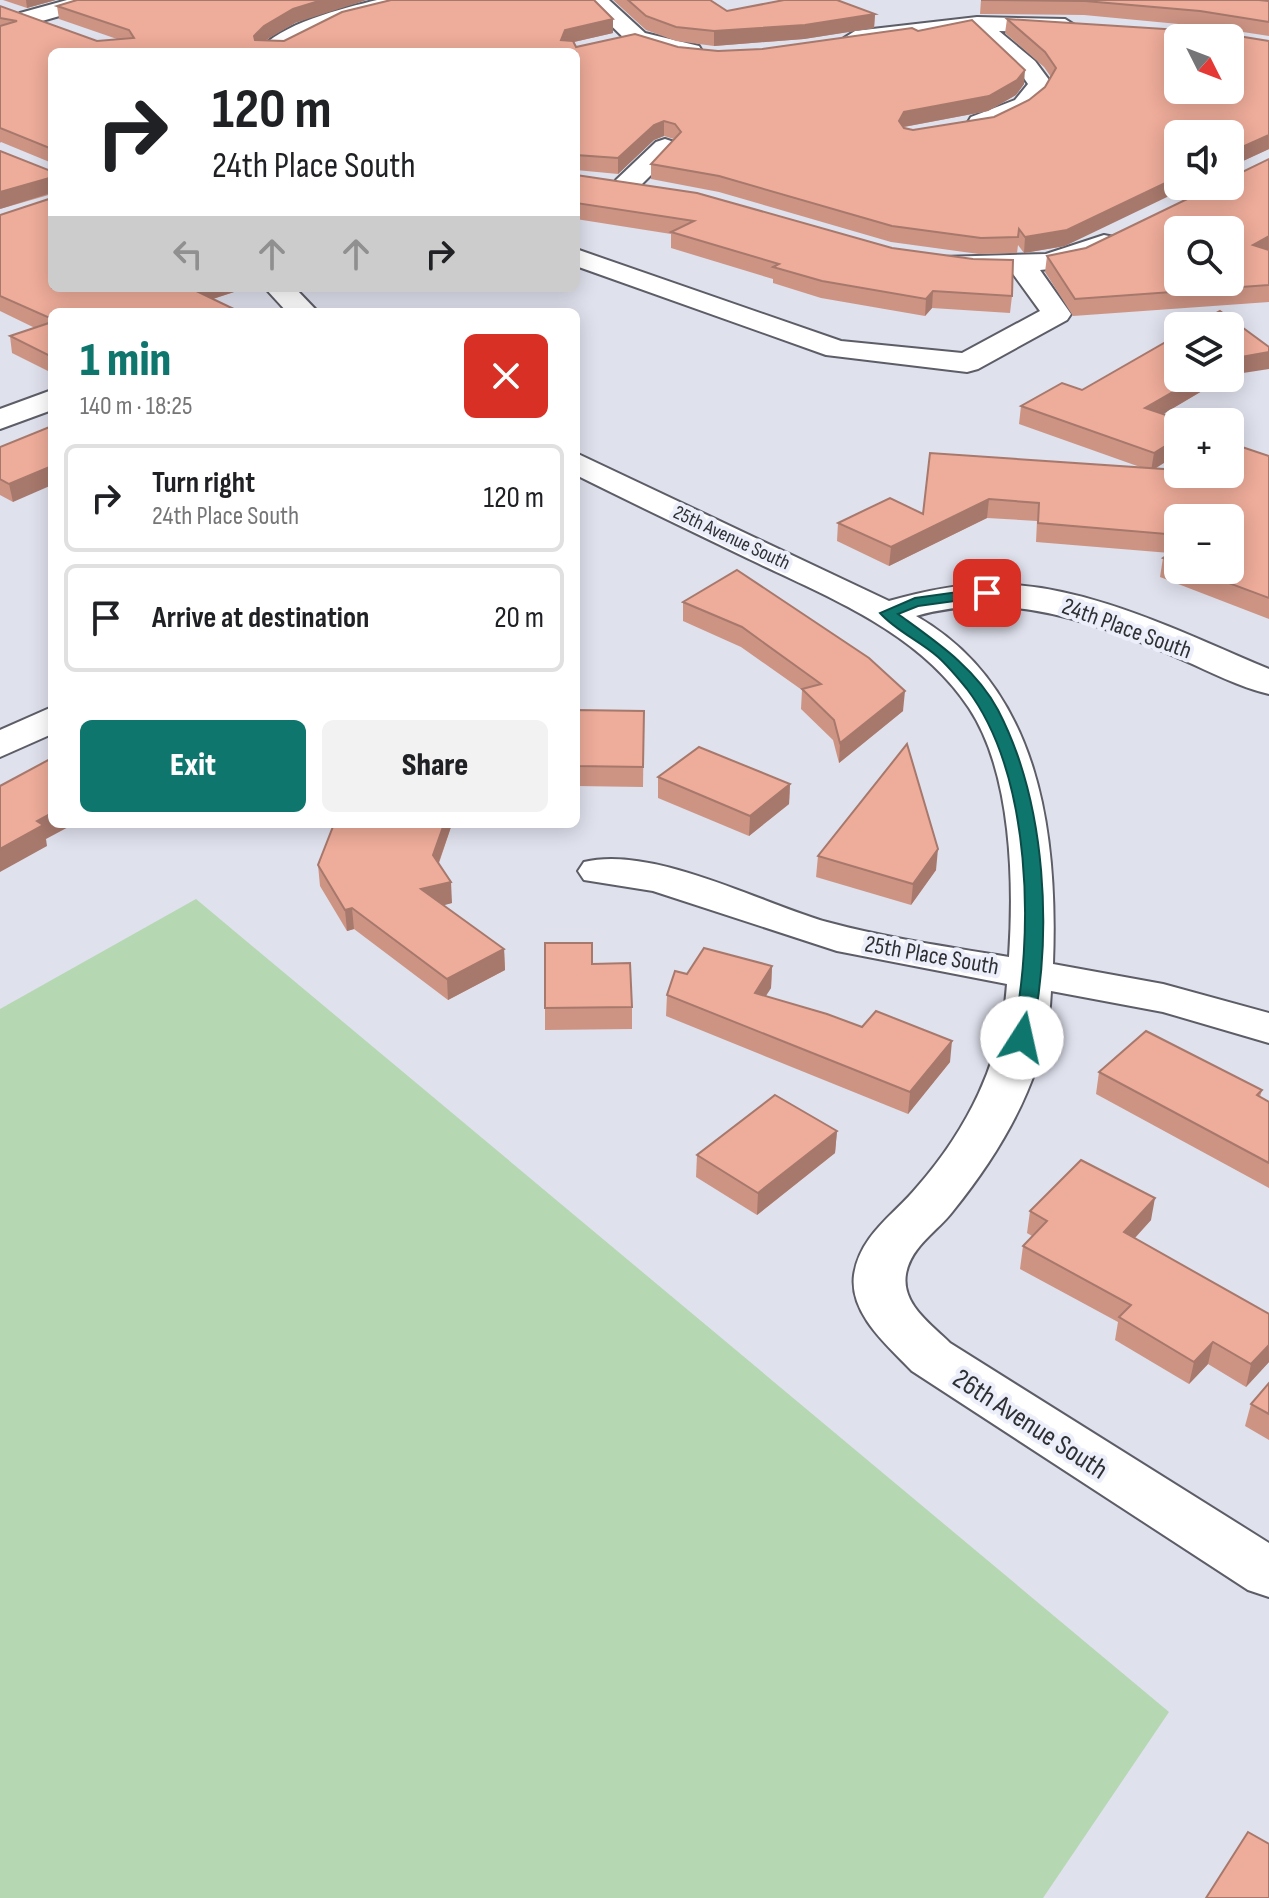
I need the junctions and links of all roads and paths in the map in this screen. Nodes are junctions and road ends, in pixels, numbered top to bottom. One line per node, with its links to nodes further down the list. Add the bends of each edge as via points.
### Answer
1 (90, 0): 5 (street)
2 (407, 0): 12 (street, via 325,21)
3 (596, 0): 9 (street)
4 (0, 9): 5 (street)
5 (28, 18): 8 (street)
6 (977, 24): 7 (street); 10 (street); 14 (street, via 1027,66 1040,84 1017,108)
7 (1083, 27)
8 (68, 33)
9 (637, 38): 11 (street); 13 (street)
10 (830, 42)
11 (612, 44)
12 (275, 48)
13 (713, 53)
14 (954, 129)
15 (665, 147): 16 (street, via 612,184)
16 (653, 190)
17 (1131, 230): 20 (street, via 1073,256)
18 (580, 258): 20 (street, via 837,349 967,363 1057,314)
19 (927, 261): 20 (street)
20 (1029, 263)
21 (48, 401): 22 (street)
22 (0, 420)
23 (580, 465): 24 (street, 25th Avenue South)
24 (887, 613): 25 (street, 24th Place South, via 963,594 1042,597); 29 (street, 25th Avenue South, via 944,654 970,683 990,710 1009,755 1028,833 1034,897)
25 (1269, 683)
26 (48, 721): 27 (street)
27 (0, 745)
28 (599, 871): 29 (street, 25th Place South, via 659,878 839,939)
29 (1030, 972): 30 (street, 25th Place South, via 1181,1002); 31 (street, 26th Avenue South, via 1022,1038 996,1110 954,1176 888,1249 879,1282 891,1316 914,1342 973,1386)
30 (1269, 1028)
31 (1269, 1573)

